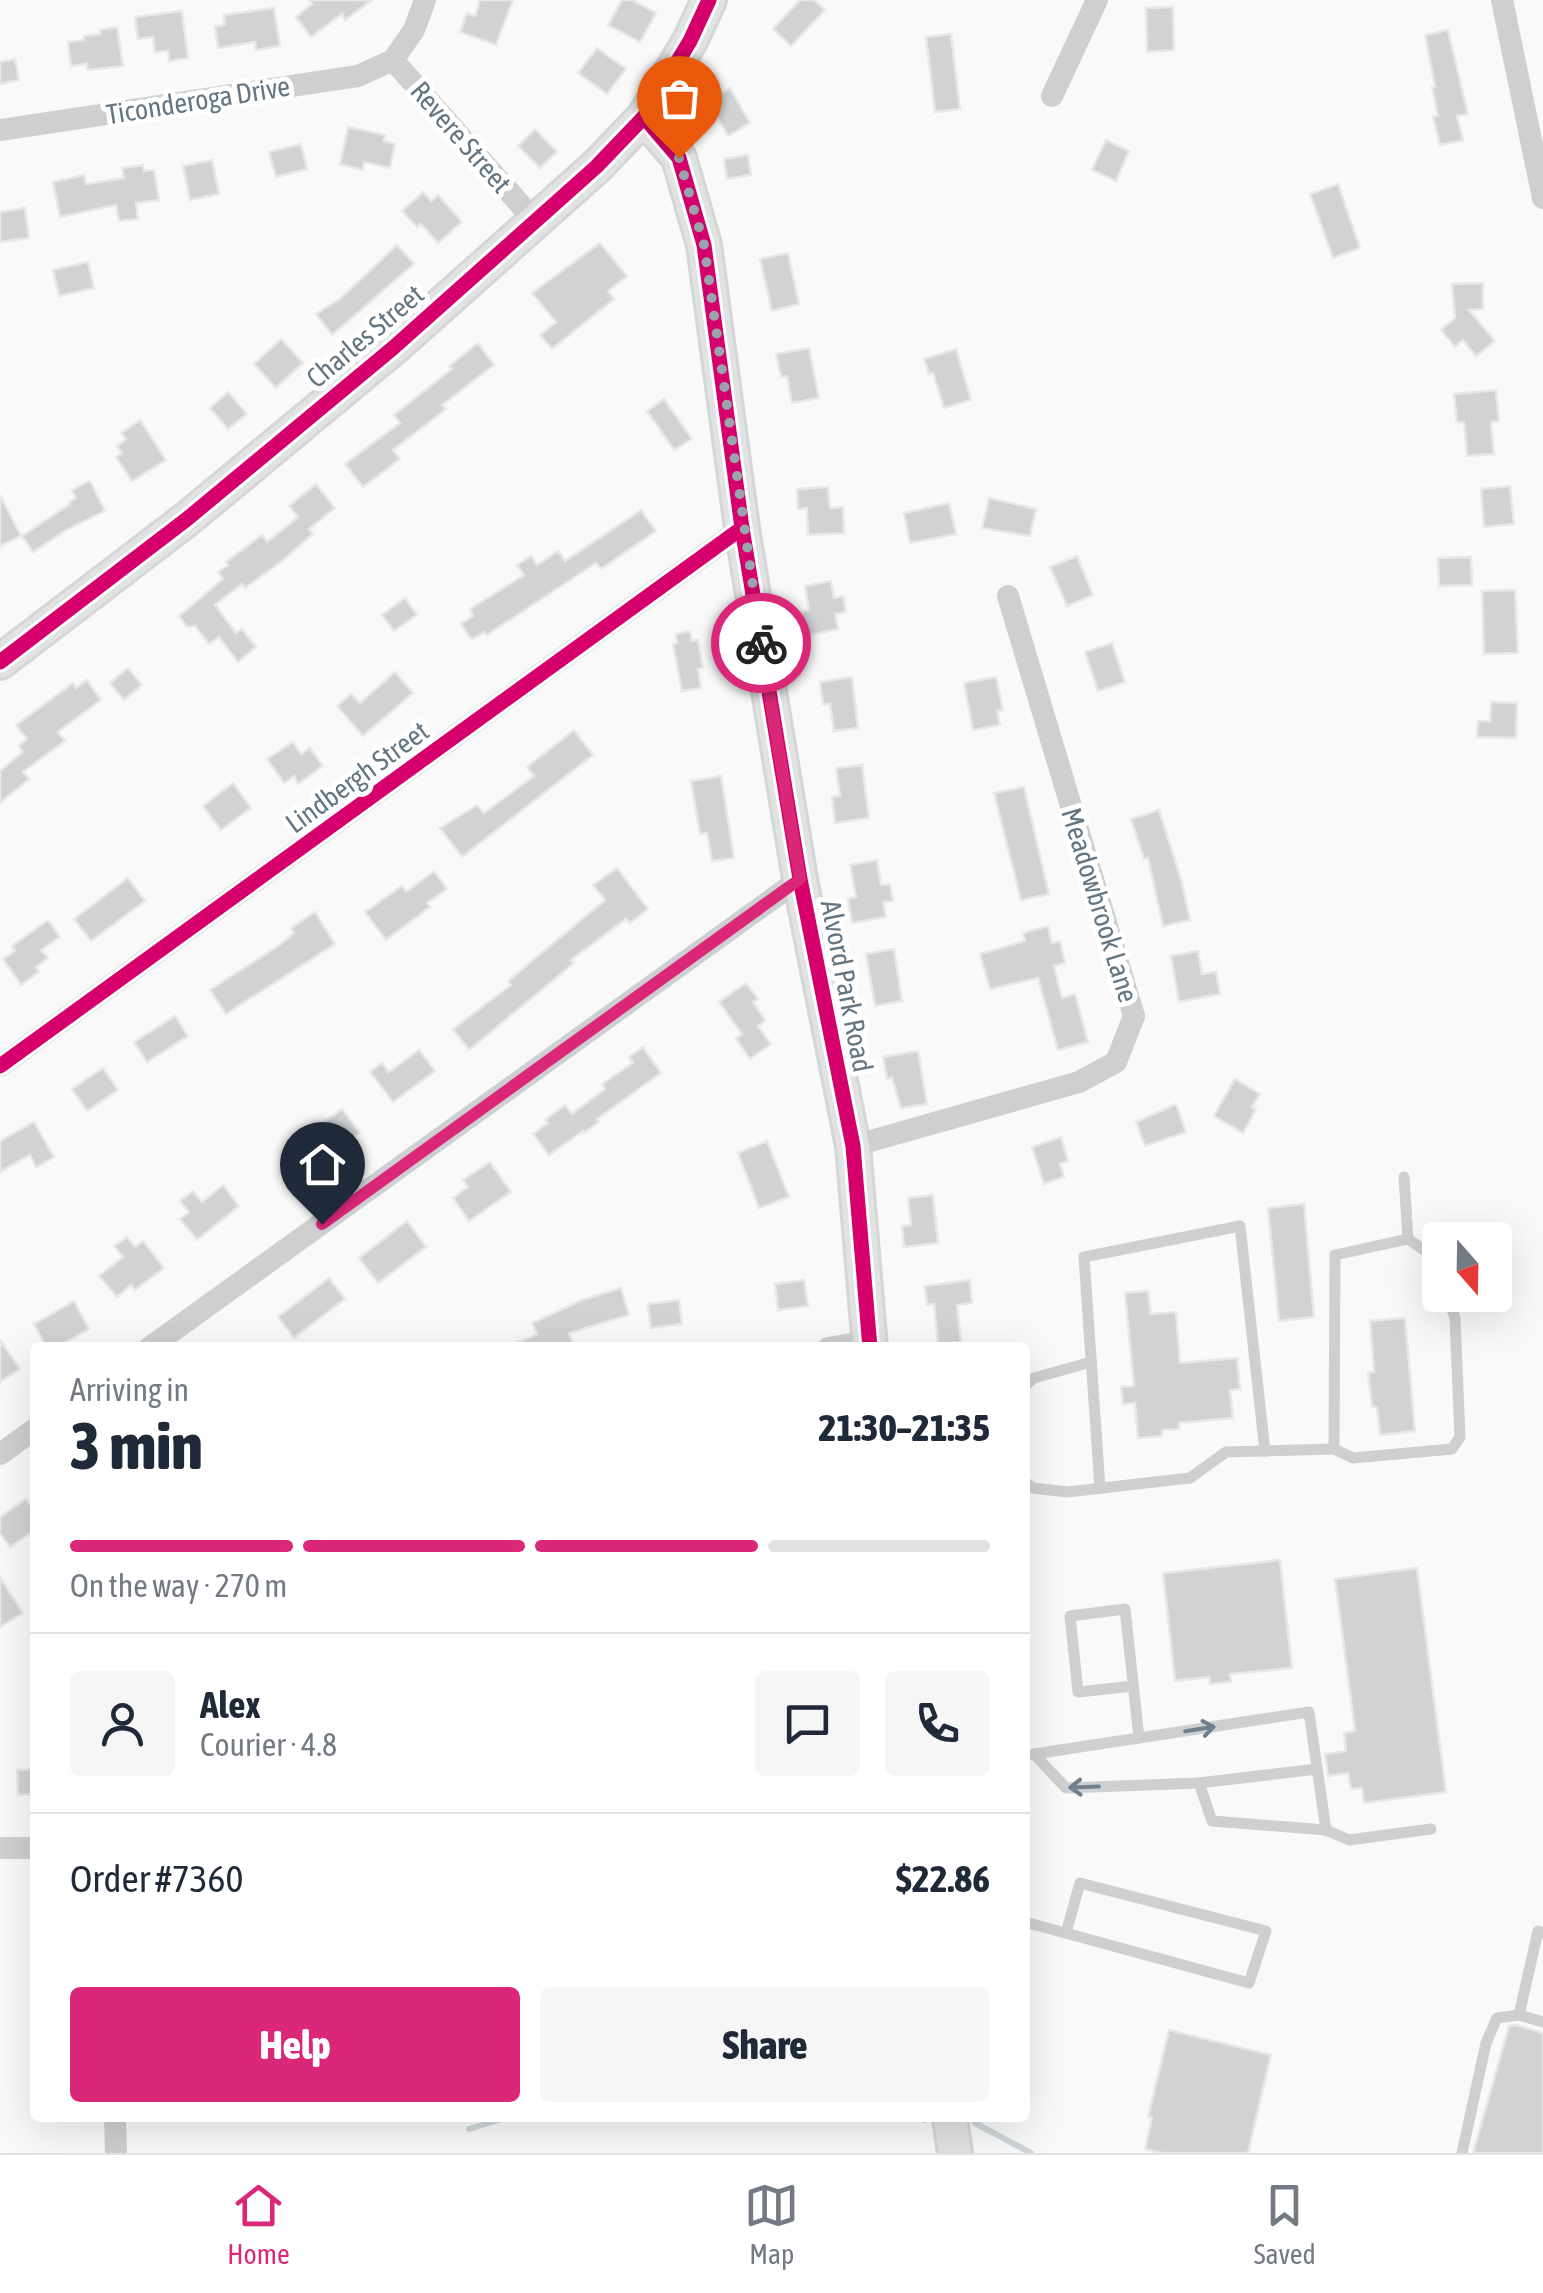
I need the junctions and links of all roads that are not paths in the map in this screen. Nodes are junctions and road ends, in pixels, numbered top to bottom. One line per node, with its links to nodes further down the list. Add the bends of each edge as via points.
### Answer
1 (425, 0): 5 (street, Revere Street)
2 (709, 0): 7 (street, Charles Street)
3 (1097, 0): 6 (street)
4 (1502, 0): 9 (street)
5 (393, 60): 8 (street, Ticonderoga Drive, via 358,76); 10 (street, Revere Street)
6 (1052, 96)
7 (644, 117): 10 (street, Charles Street); 11 (street, Alvord Park Road, via 679,158 704,245)
8 (0, 130)
9 (1543, 198)
10 (534, 220): 13 (street, Charles Street, via 394,348)
11 (742, 528): 14 (street, Alvord Park Road); 15 (street, Lindbergh Street)
12 (1008, 596): 16 (street, Meadowbrook Lane, via 1134,1016 1116,1062 1080,1082)
13 (0, 662)
14 (800, 879): 16 (street, Alvord Park Road); 21 (street)
15 (0, 1066)
16 (853, 1146): 22 (street, Alvord Park Road)
17 (1404, 1177): 18 (lane)
18 (1408, 1240): 19 (lane); 26 (lane, via 1335,1255)
19 (1422, 1249)
20 (1453, 1312): 26 (lane, via 1460,1437 1452,1449 1352,1458)
21 (157, 1342)
22 (869, 1342)
23 (1092, 1362): 24 (lane); 27 (lane, via 1084,1256 1240,1226); 30 (lane)
24 (1030, 1382)
25 (30, 1433): 28 (street)
26 (1334, 1449): 27 (lane)
27 (1265, 1451): 30 (lane, via 1226,1452 1190,1478)
28 (0, 1454)
29 (1030, 1486): 30 (lane, via 1067,1492)
30 (1100, 1488)
31 (1133, 1686): 31 (lane, via 1125,1609 1070,1616 1078,1692); 32 (lane)
32 (1139, 1738): 33 (lane); 34 (lane, one-way to 34, via 1310,1712)
33 (1030, 1755): 35 (lane, one-way to 33, via 1066,1788)
34 (1317, 1769): 35 (lane); 37 (lane)
35 (1199, 1783): 37 (lane, via 1212,1821)
36 (1431, 1829): 37 (lane, via 1350,1840)
37 (1326, 1830)
38 (0, 1848): 39 (street)
39 (30, 1848)
40 (1030, 1923): 41 (lane)
41 (1066, 1933): 41 (lane, via 1249,1982 1266,1931 1080,1883)
42 (1543, 1933): 43 (lane, via 1538,1932)
43 (1519, 2015): 44 (lane); 49 (lane, via 1497,2018 1486,2043)
44 (1543, 2022)
45 (115, 2122): 47 (street)
46 (951, 2122): 48 (street)
47 (116, 2153)
48 (955, 2153)
49 (1462, 2153)

